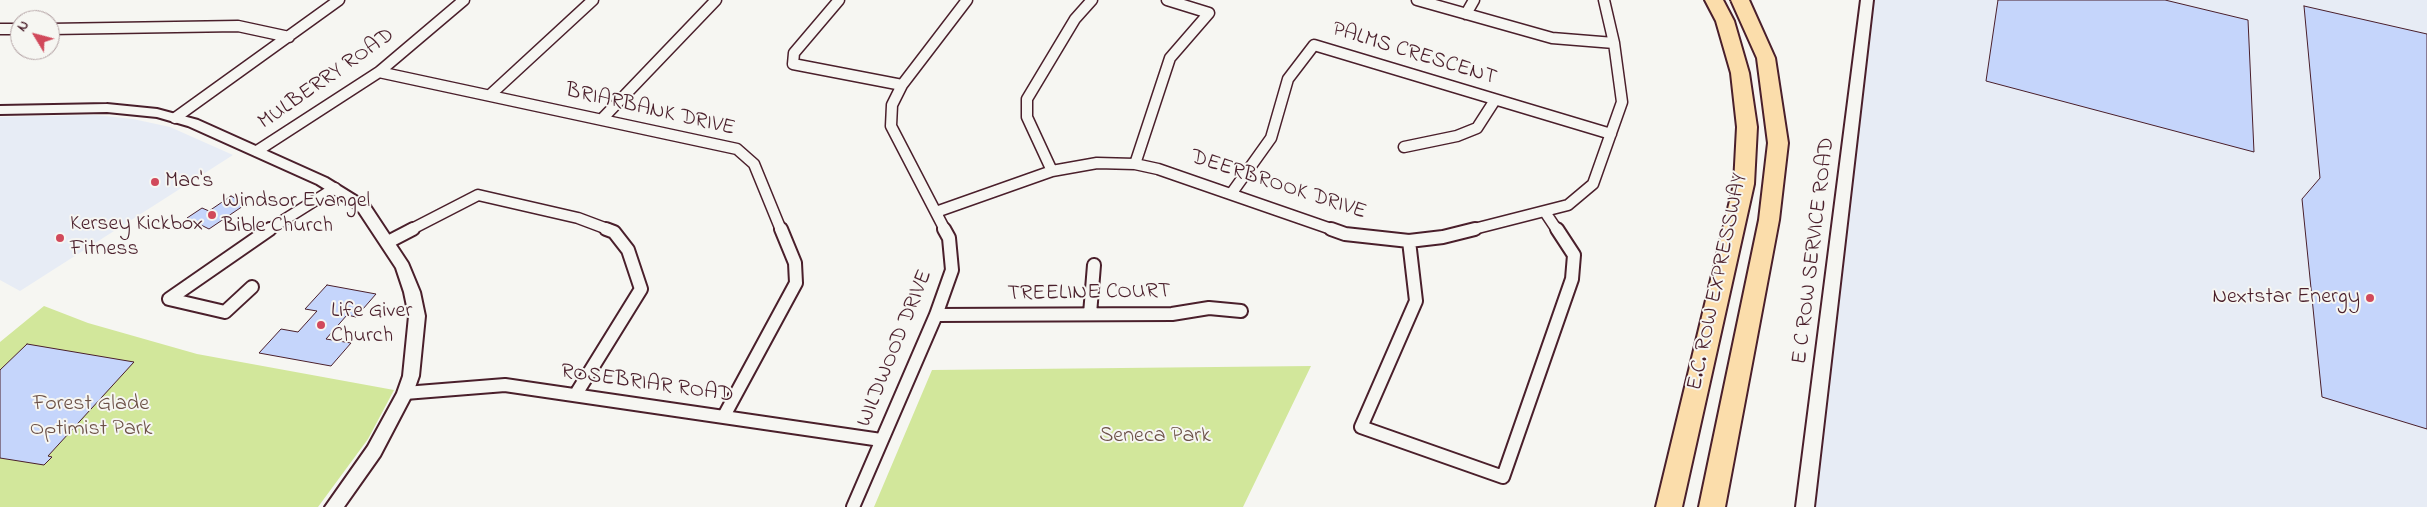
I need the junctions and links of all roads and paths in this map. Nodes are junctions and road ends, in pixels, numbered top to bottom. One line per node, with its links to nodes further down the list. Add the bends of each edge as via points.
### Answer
1 (339, 0): 17 (street)
2 (464, 0): 19 (street, MULBERRY ROAD)
3 (593, 0): 21 (street)
4 (716, 0): 25 (street)
5 (839, 0): 20 (street, via 794,53 793,64)
6 (966, 0): 20 (street, WILDWOOD DRIVE)
7 (1092, 0): 30 (street, via 1075,19 1027,99 1027,117)
8 (1168, 0): 29 (street, via 1209,13 1170,58)
9 (1417, 0): 15 (street)
10 (1474, 0): 15 (street)
11 (1604, 0): 18 (street, DEERBROOK DRIVE)
12 (1714, 0): 48 (highway, E.C. ROW EXPRESSWAY, via 1725,21 1740,73 1747,127 1744,184)
13 (1740, 0): 49 (highway, E.C. ROW EXPRESSWAY, via 1766,58 1778,144 1769,220)
14 (1868, 0): 50 (street, E C ROW SERVICE ROAD)
15 (1466, 14): 18 (street, via 1552,38)
16 (60, 29): 17 (street, via 238,26)
17 (289, 37): 24 (street)
18 (1614, 44): 26 (street, DEERBROOK DRIVE, via 1622,102)
19 (379, 72): 21 (street, BRIARBANK DRIVE); 28 (street, MULBERRY ROAD)
20 (902, 86): 33 (street, WILDWOOD DRIVE, via 892,105 891,126)
21 (490, 95): 25 (street, BRIARBANK DRIVE)
22 (1495, 100): 26 (street, PALMS CRESCENT); 27 (street, via 1477,128 1458,136); 32 (street, PALMS CRESCENT, via 1314,44 1288,79 1271,138)
23 (0, 110): 24 (street, via 107,108)
24 (175, 118): 28 (street)
25 (602, 119): 44 (street, BRIARBANK DRIVE, via 737,149 754,164 762,182 795,263 796,283)
26 (1611, 134): 34 (street, DEERBROOK DRIVE, via 1594,184 1568,205)
27 (1404, 147)
28 (257, 152): 31 (street)
29 (1135, 164): 30 (street, DEERBROOK DRIVE, via 1097,163); 32 (street, DEERBROOK DRIVE)
30 (1052, 171): 33 (street, DEERBROOK DRIVE)
31 (335, 188): 36 (street, via 364,208); 38 (street, via 169,299 225,312)
32 (1230, 194): 35 (street, DEERBROOK DRIVE, via 1345,234)
33 (936, 212): 41 (street, WILDWOOD DRIVE, via 949,238 952,270)
34 (1545, 212): 35 (street, DEERBROOK DRIVE, via 1443,237); 35 (street, via 1574,255 1572,279 1502,477 1361,427 1416,301)
35 (1409, 241)
36 (388, 242): 42 (street, via 403,267 417,316 411,376); 43 (street, via 478,195 578,218 614,232 628,250 641,289)
37 (1094, 265): 40 (street)
38 (252, 287)
39 (1241, 311): 40 (street, TREELINE COURT, via 1209,308 1172,314)
40 (1090, 314): 41 (street, TREELINE COURT)
41 (936, 315): 45 (street, WILDWOOD DRIVE)
42 (405, 393): 43 (street, ROSEBRIAR ROAD, via 505,385); 46 (street, via 374,451)
43 (576, 394): 44 (street, ROSEBRIAR ROAD)
44 (724, 416): 45 (street, ROSEBRIAR ROAD)
45 (881, 440): 47 (street, WILDWOOD DRIVE)
46 (334, 507)
47 (853, 507)
48 (1669, 507)
49 (1712, 507)
50 (1805, 507)

